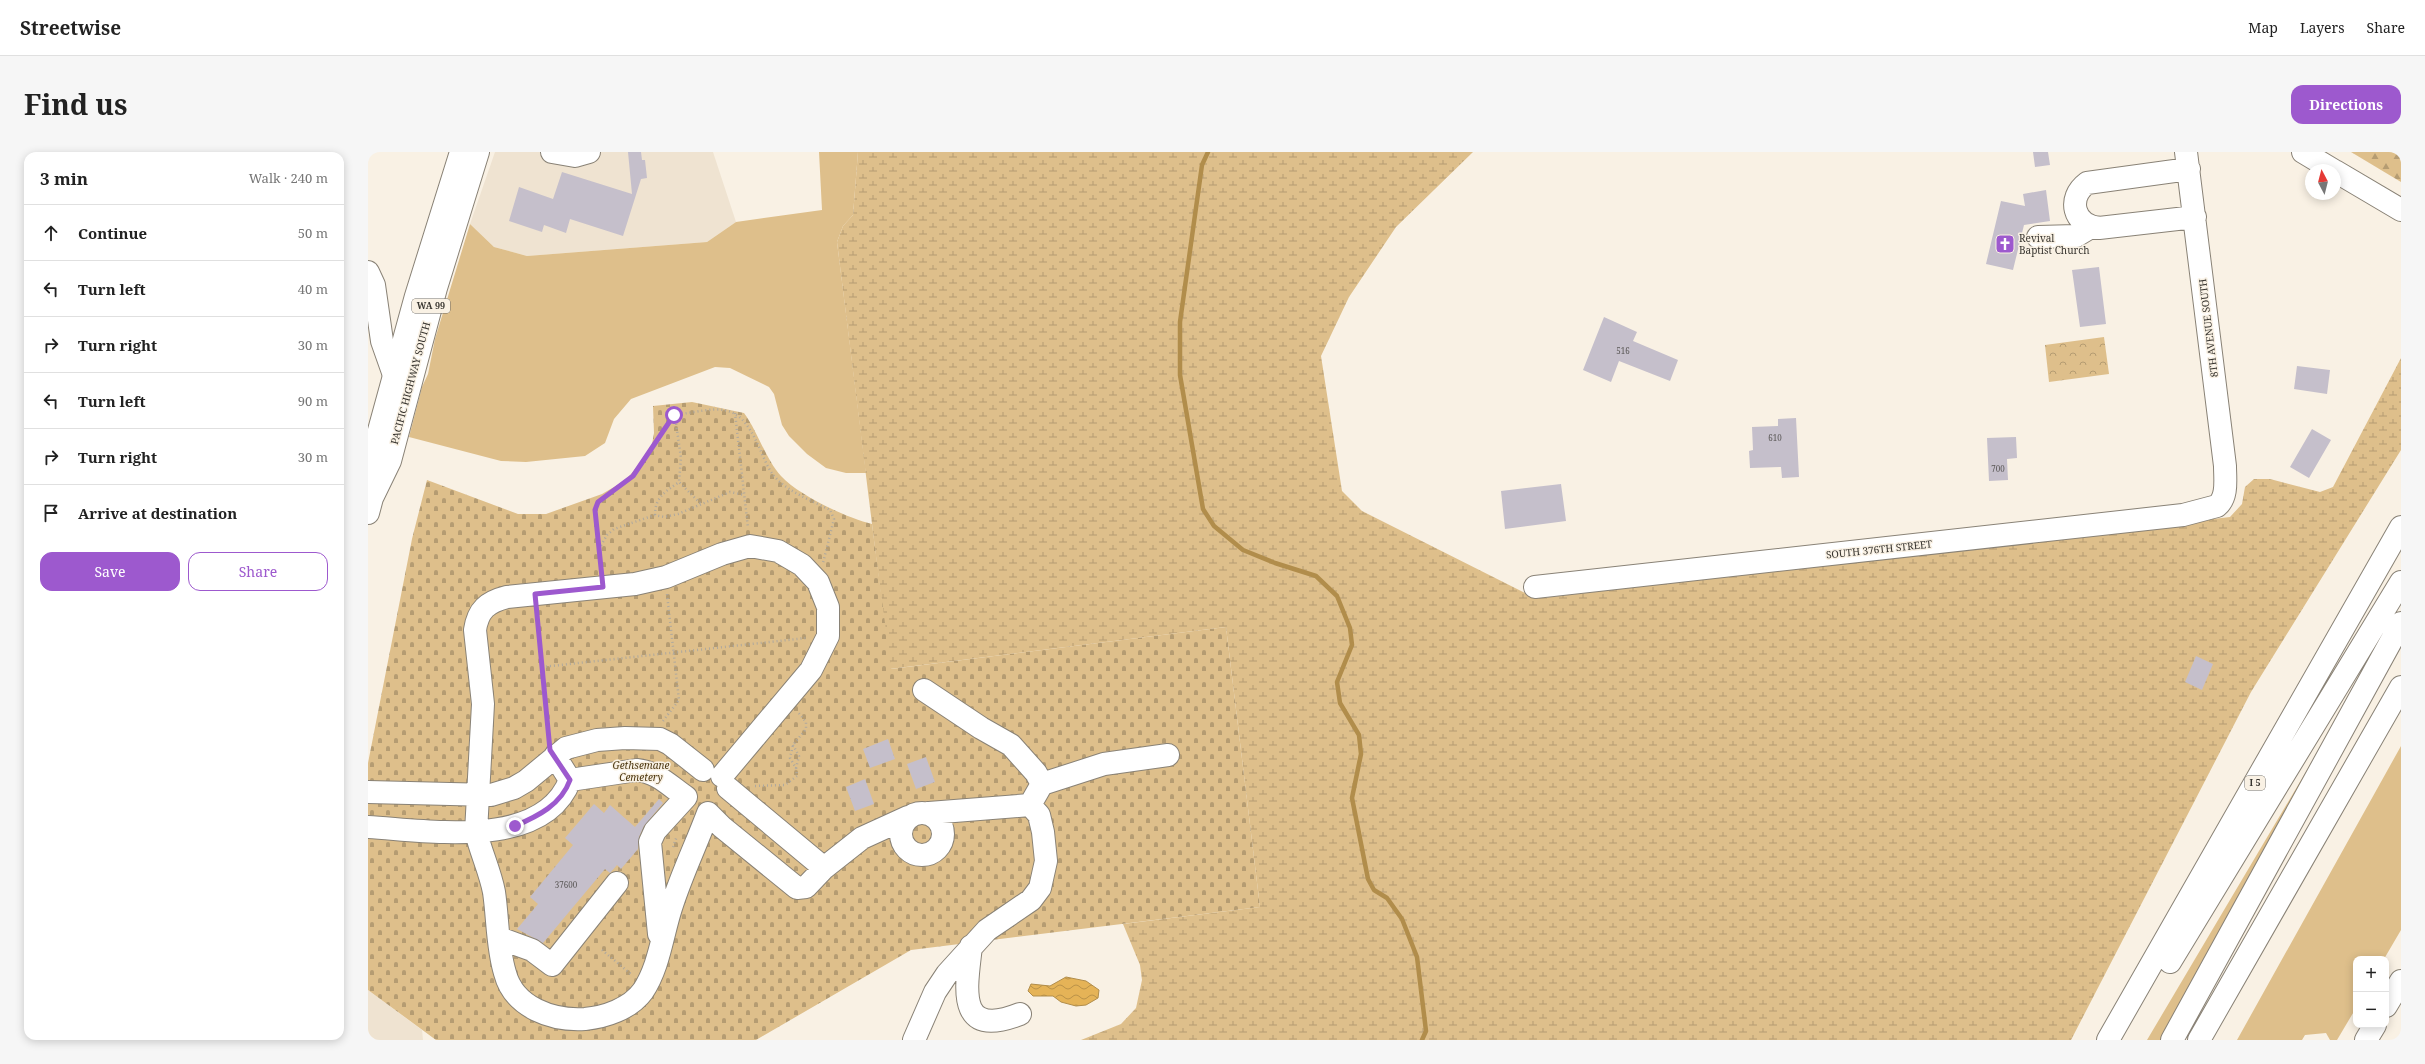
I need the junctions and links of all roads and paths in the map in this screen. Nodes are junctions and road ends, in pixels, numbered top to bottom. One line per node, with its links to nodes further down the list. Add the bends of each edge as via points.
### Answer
1 (461, 152): 14 (main road, PACIFIC HIGHWAY SOUTH / WA 99)
2 (478, 152): 21 (main road, PACIFIC HIGHWAY SOUTH / WA 99, via 436,288 390,461)
3 (552, 152): 4 (main road, via 575,156)
4 (589, 152)
5 (2303, 152): 7 (main road)
6 (2188, 160): 10 (main road, 8TH AVENUE SOUTH); 11 (main road, via 2087,183 2081,188 2074,202 2078,218)
7 (2323, 164)
8 (2341, 175): 9 (main road)
9 (2401, 210)
10 (2196, 217): 11 (main road); 19 (main road, 8TH AVENUE SOUTH, via 2224,466 2225,487)
11 (2091, 227): 12 (main road, via 2076,236)
12 (2038, 237)
13 (368, 272): 14 (main road, via 374,284 382,341)
14 (394, 375): 21 (main road, PACIFIC HIGHWAY SOUTH / WA 99, via 372,456)
15 (735, 413): 16 (path, via 719,409); 18 (path); 27 (path, via 740,415 751,429 775,478 830,510 834,519)
16 (674, 415): 17 (path, via 681,458); 25 (path, via 633,476 598,502 595,510)
17 (679, 482): 20 (path); 22 (path, via 660,496 655,504)
18 (744, 495): 20 (path, via 730,492); 24 (path)
19 (2220, 503): 30 (main road, SOUTH 376TH STREET, via 2203,511 2184,515)
20 (702, 504): 22 (path, via 664,517)
21 (370, 505)
22 (655, 515): 25 (path, via 614,529)
23 (2401, 527): 67 (main road, I 5)
24 (750, 546): 26 (main road, via 722,554); 27 (main road, via 778,551 802,565)
25 (599, 549): 29 (path)
26 (666, 577): 29 (main road, via 635,584); 34 (path)
27 (818, 582): 33 (main road, via 828,607)
28 (2401, 582): 68 (main road, I 5)
29 (603, 587): 31 (main road)
30 (1535, 587)
31 (535, 594): 35 (path); 47 (main road, via 493,600 483,608 477,619 475,630 483,704)
32 (2401, 623): 69 (main road)
33 (828, 636): 34 (path); 43 (main road, via 811,670)
34 (674, 652): 35 (path); 38 (path, via 679,700)
35 (542, 667): 41 (path, via 550,750)
36 (2401, 687): 70 (main road)
37 (924, 690): 45 (main road, via 1011,745 1036,773)
38 (650, 738): 41 (main road, via 590,741 566,748); 43 (main road, via 670,744)
39 (793, 745): 42 (path, via 799,756)
40 (1168, 755): 45 (main road, via 1104,764)
41 (555, 756): 44 (main road); 47 (main road, via 537,773 514,788)
42 (796, 768)
43 (718, 778): 48 (main road, via 691,777 687,783); 50 (main road, via 726,802 722,807); 55 (main road)
44 (570, 780): 48 (main road, via 642,770 656,775); 54 (main road, via 560,798 540,814 515,826)
45 (1042, 784): 49 (main road)
46 (368, 792): 47 (main road)
47 (477, 796): 54 (main road)
48 (686, 797): 50 (main road, via 694,809); 58 (main road, via 656,831 650,842)
49 (1030, 804): 51 (main road); 59 (main road, via 1039,815 1043,832 1046,861 1040,888 1031,900 996,922)
50 (708, 813): 55 (main road, via 797,888 806,887); 58 (main road, via 681,877)
51 (929, 813): 52 (main road, via 918,813); 52 (main road, via 938,820 944,835 936,850 926,855 910,852 903,843 902,827)
52 (908, 817): 55 (main road, via 862,838)
53 (368, 827): 54 (main road)
54 (476, 832): 57 (main road, via 480,852 490,871)
55 (824, 868)
56 (617, 883): 57 (main road, via 552,965 532,950)
57 (499, 938): 58 (main road, via 505,974 514,990 529,1006 542,1014 573,1020 605,1016 632,1002 642,993 654,969)
58 (660, 945)
59 (971, 946): 64 (main road, via 966,1004 972,1019 978,1026 992,1028 1005,1024); 66 (main road, via 935,992)
60 (602, 950): 61 (path)
61 (635, 978)
62 (2401, 980): 63 (main road)
63 (2389, 1001)
64 (1020, 1014)
65 (2373, 1028): 71 (main road)
66 (914, 1040)
67 (2108, 1040)
68 (2122, 1040)
69 (2172, 1040)
70 (2199, 1040)
71 (2366, 1040)

